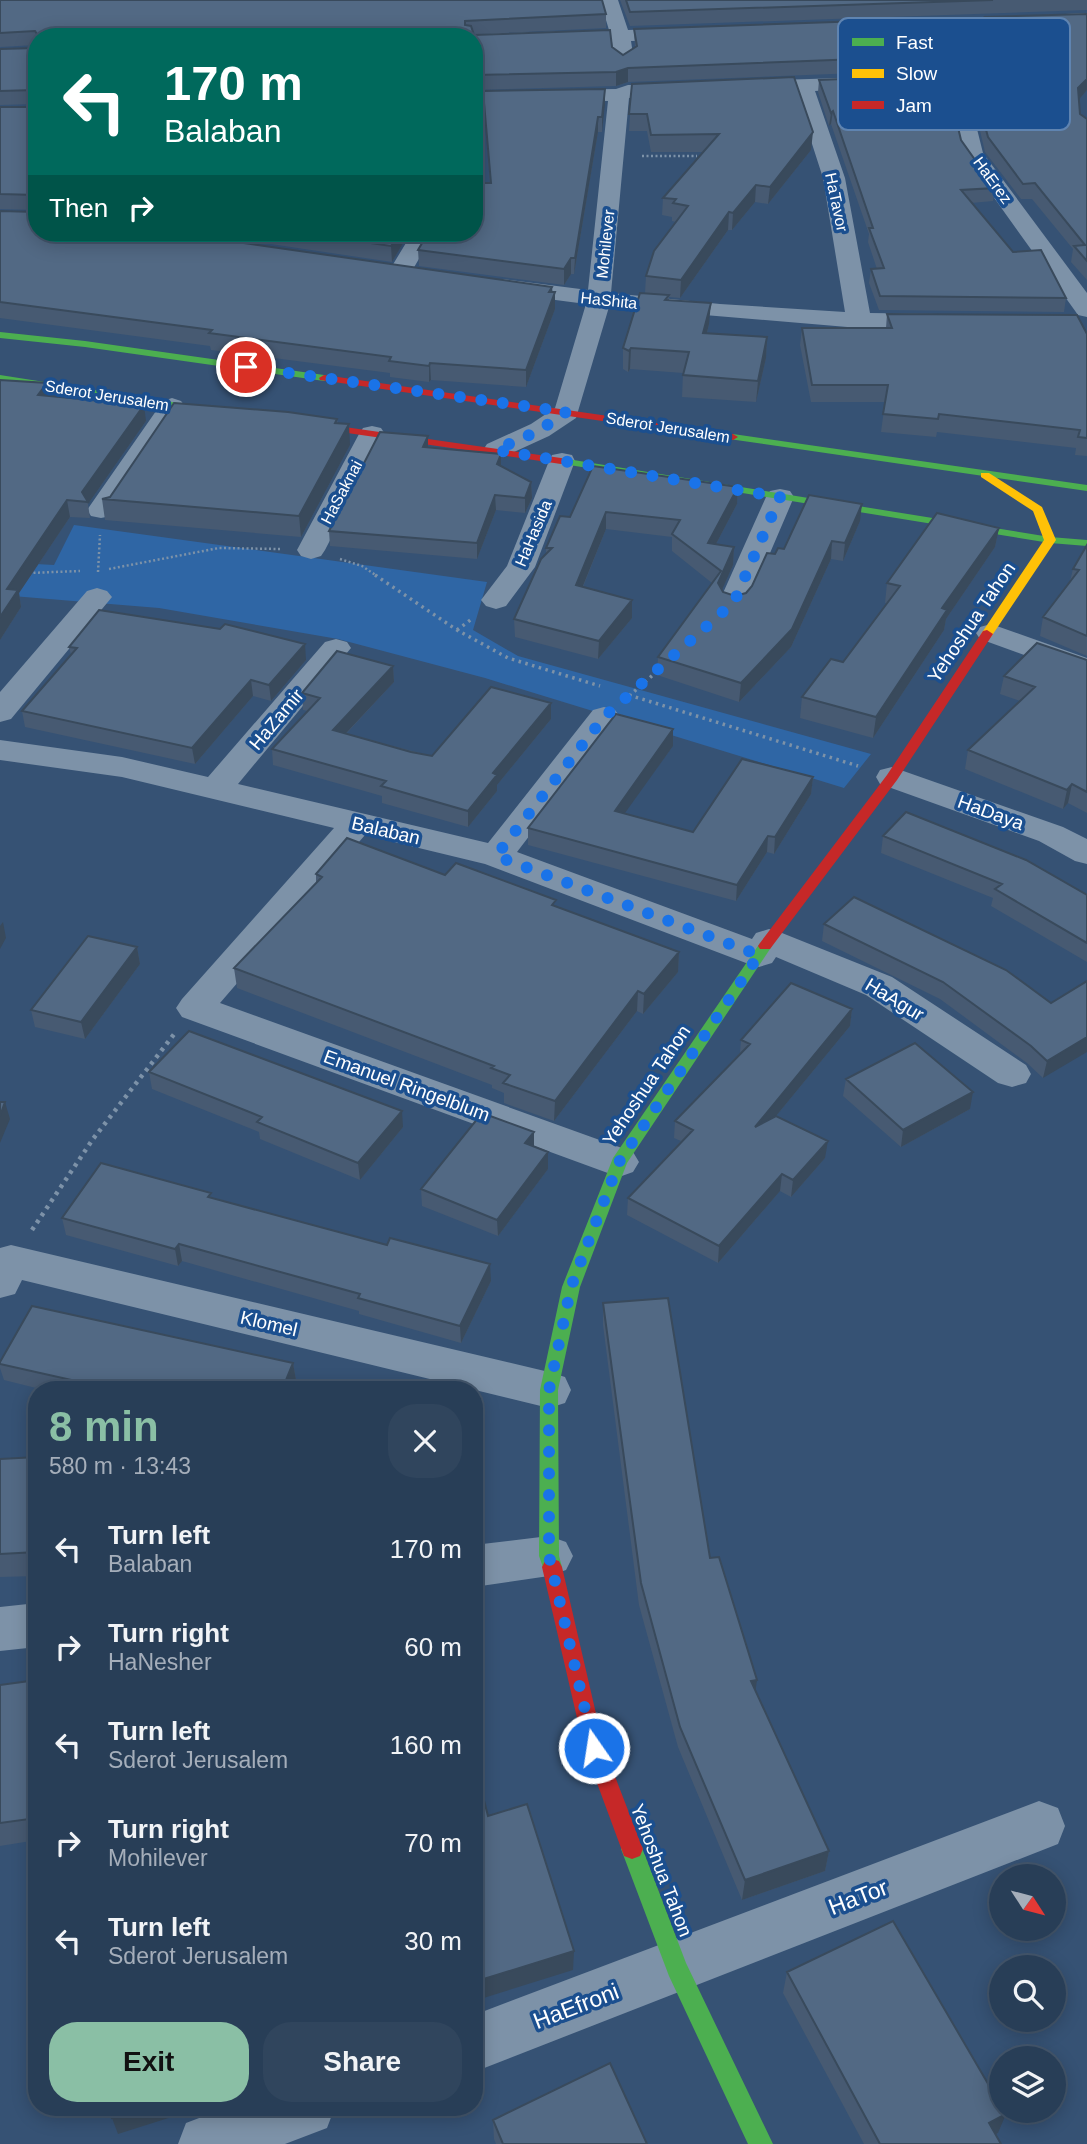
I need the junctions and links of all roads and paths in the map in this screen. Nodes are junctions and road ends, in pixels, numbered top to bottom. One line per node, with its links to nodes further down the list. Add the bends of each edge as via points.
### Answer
1 (609, 0): 3 (street, Mohilever)
2 (706, 33): 3 (street)
3 (621, 37): 4 (street); 7 (street, Mohilever)
4 (483, 40)
5 (838, 84): 6 (street)
6 (803, 86): 7 (street); 19 (street, HaTavor, via 834,178)
7 (624, 93): 8 (street); 11 (street, Mohilever, via 616,107)
8 (483, 97)
9 (967, 130): 18 (street, HaErez, via 973,153)
10 (697, 156): 11 (path)
11 (614, 157): 17 (street, Mohilever)
12 (417, 242): 14 (street)
13 (374, 267): 14 (street)
14 (401, 271): 15 (street)
15 (427, 275)
16 (480, 283): 17 (street, HaShita)
17 (599, 300): 19 (street, HaShita); 24 (street, Mohilever)
18 (1082, 318)
19 (859, 321): 20 (street, HaShita)
20 (967, 321)
21 (0, 335): 24 (main road, Sderot Jerusalem)
22 (0, 378): 23 (main road, Sderot Jerusalem)
23 (172, 406): 25 (main road, Sderot Jerusalem); 33 (street)
24 (566, 412): 28 (street); 30 (main road, Sderot Jerusalem)
25 (239, 415)
26 (279, 421): 27 (main road)
27 (372, 434): 28 (main road); 36 (street, HaSaknai)
28 (496, 450): 29 (main road)
29 (562, 461): 32 (main road); 39 (street, HaHasida, via 521,567)
30 (985, 475): 31 (main road, Sderot Jerusalem); 34 (main road, via 1038,509)
31 (1087, 488)
32 (780, 497): 34 (main road); 40 (street)
33 (101, 510): 38 (path)
34 (1050, 540): 35 (main road); 41 (main road, Yehoshua Tahon)
35 (1087, 543)
36 (311, 550): 38 (path, via 219,548); 46 (path, via 362,566 457,630 508,658)
37 (24, 573): 38 (path)
38 (97, 584): 47 (street)
39 (496, 600)
40 (734, 602)
41 (991, 633): 44 (street); 49 (main road, Yehoshua Tahon)
42 (336, 648): 50 (street, HaZamir)
43 (672, 658): 45 (path)
44 (1087, 669)
45 (630, 695): 46 (path); 46 (path); 49 (path)
46 (609, 699): 53 (street)
47 (0, 712)
48 (0, 750): 50 (street, Balaban, via 121,767)
49 (892, 777): 52 (street, HaDaya, via 1051,834); 54 (main road, Yehoshua Tahon)
50 (216, 789): 51 (street, Balaban)
51 (357, 823): 53 (street, Balaban); 55 (street)
52 (1087, 853)
53 (496, 856): 54 (street, Balaban)
54 (764, 948): 56 (street, HaAgur, via 879,986); 57 (main road, Yehoshua Tahon)
55 (195, 1007): 57 (street, Emanuel Ringelblum); 58 (path, via 93,1139)
56 (1013, 1074)
57 (619, 1162): 59 (main road, Yehoshua Tahon, via 571,1287)
58 (6, 1272): 59 (street, Klomel)
59 (549, 1390): 60 (main road, Yehoshua Tahon)
60 (549, 1556): 61 (street); 65 (main road, Yehoshua Tahon, via 594,1748)
61 (483, 1565)
62 (28, 1626): 63 (street)
63 (0, 1629)
64 (1040, 1826): 65 (street, HaTor)
65 (677, 1968): 66 (street, HaEfroni); 69 (main road, Yehoshua Tahon)
66 (483, 2041)
67 (282, 2116): 68 (street)
68 (207, 2144)
69 (761, 2144)

